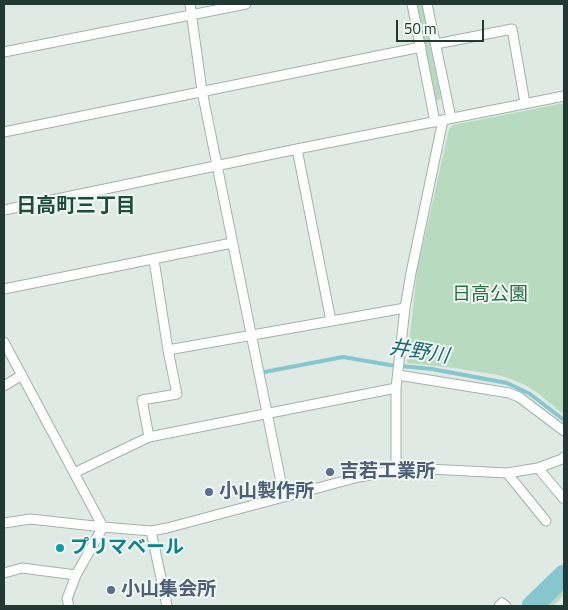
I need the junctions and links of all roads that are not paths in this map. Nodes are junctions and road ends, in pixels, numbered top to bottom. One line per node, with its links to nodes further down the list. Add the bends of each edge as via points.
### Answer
1 (190, 4): 5 (street)
2 (246, 4): 5 (street)
3 (412, 4): 7 (street)
4 (427, 4): 6 (street)
5 (192, 14): 8 (street); 9 (street)
6 (436, 44): 11 (street, via 512,28); 12 (street)
7 (421, 47): 9 (street); 12 (street)
8 (4, 52)
9 (202, 92): 13 (street); 15 (street)
10 (564, 96): 11 (street)
11 (525, 103): 12 (street)
12 (443, 120): 14 (street); 20 (street)
13 (4, 132)
14 (297, 149): 15 (street); 21 (street)
15 (218, 166): 16 (street); 17 (street)
16 (4, 210)
17 (232, 243): 18 (street); 22 (street)
18 (154, 260): 19 (street); 24 (street)
19 (4, 289)
20 (405, 308): 21 (street); 25 (street)
21 (331, 322): 22 (street)
22 (250, 335): 24 (street); 29 (street)
23 (4, 345): 26 (street)
24 (168, 350): 31 (street, via 177,394 142,400)
25 (398, 369): 28 (street); 30 (street, via 509,393)
26 (22, 375): 27 (street); 35 (street)
27 (4, 386)
28 (396, 388): 29 (street); 34 (street)
29 (267, 413): 31 (street); 37 (street)
30 (564, 431)
31 (150, 437): 35 (street)
32 (564, 456): 33 (street)
33 (538, 468): 36 (street); 38 (street)
34 (396, 470): 36 (street); 37 (street)
35 (74, 473): 41 (street)
36 (507, 473): 39 (street)
37 (284, 498): 42 (street)
38 (564, 499)
39 (546, 521)
40 (4, 523): 41 (street, via 30,519)
41 (103, 527): 42 (street); 44 (street)
42 (152, 530): 46 (street)
43 (4, 573): 44 (street, via 22,568)
44 (76, 575): 45 (street, via 67,598)
45 (69, 606)
46 (166, 606)

